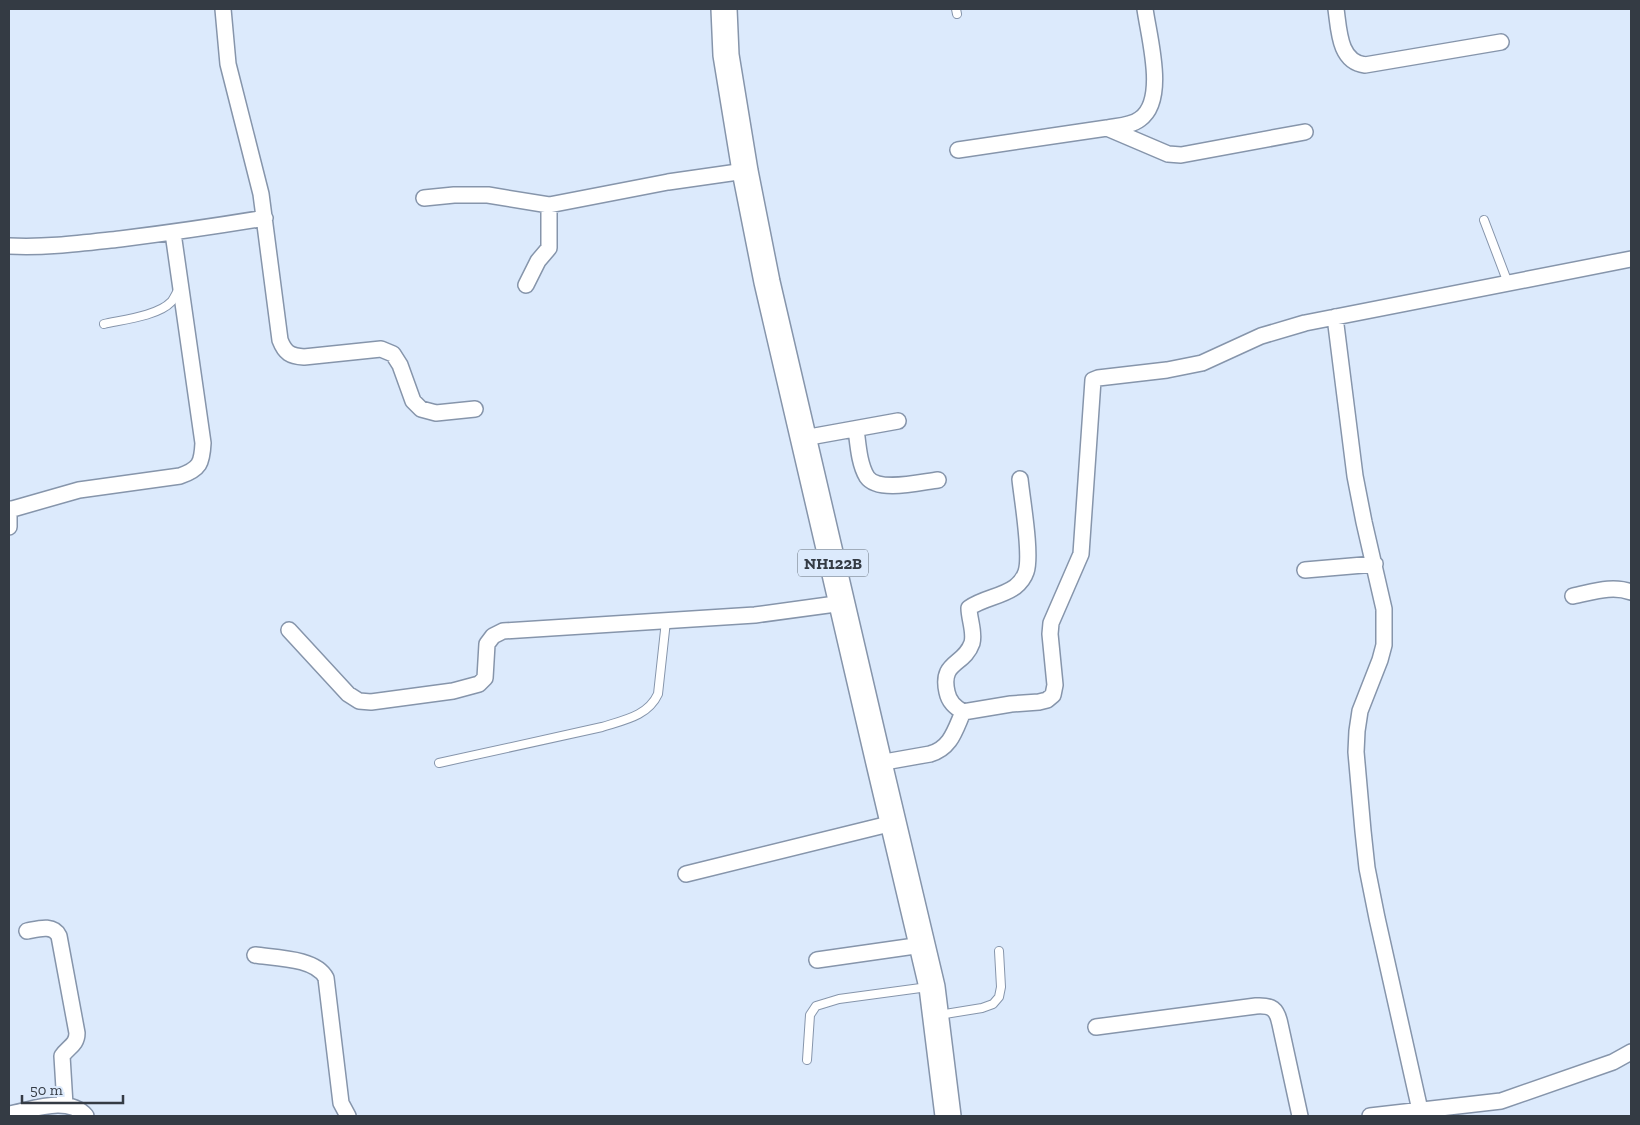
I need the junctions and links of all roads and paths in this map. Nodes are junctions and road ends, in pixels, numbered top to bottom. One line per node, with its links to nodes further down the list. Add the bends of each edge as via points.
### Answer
1 (223, 9): 12 (street, via 228,64)
2 (724, 9): 9 (highway, NH122B, via 726,55)
3 (1145, 9): 6 (street, via 1155,80 1154,98 1148,112 1139,120)
4 (1336, 9): 5 (street, via 1343,45 1348,58 1356,64)
5 (1501, 42)
6 (1107, 128): 7 (street, via 1168,154 1181,155); 8 (street)
7 (1305, 132)
8 (958, 150)
9 (744, 172): 11 (street); 25 (highway, NH122B)
10 (424, 198): 11 (street, via 488,196)
11 (548, 204): 18 (street, via 549,248 538,261)
12 (265, 218): 14 (street); 22 (street, via 284,351 304,357 381,349 393,354 413,401 421,409 436,413)
13 (1484, 220): 17 (lane)
14 (173, 233): 15 (street, via 73,245); 19 (street)
15 (9, 246)
16 (1631, 259): 17 (street)
17 (1508, 283): 20 (street)
18 (526, 286)
19 (180, 287): 21 (lane, via 162,308); 28 (street, via 203,443 197,467 180,476 79,490)
20 (1335, 317): 30 (street, via 1355,476); 37 (street, via 1280,329 1202,363 1093,380 1081,554 1050,634 1053,695 1039,702)
21 (104, 324)
22 (476, 409)
23 (898, 421): 24 (street)
24 (856, 428): 25 (street); 27 (street, via 863,469 868,479 877,485)
25 (804, 438): 34 (highway, NH122B)
26 (1020, 479): 37 (street, via 1027,571 1013,588 969,608 972,642 967,653 949,669 945,680 950,701)
27 (938, 480)
28 (9, 509): 29 (street)
29 (9, 527)
30 (1375, 564): 31 (street); 53 (street, via 1384,609 1384,645 1360,711 1356,752 1367,868)
31 (1305, 570)
32 (1631, 592): 33 (street, via 1613,588)
33 (1573, 596)
34 (843, 603): 35 (street, via 755,615); 39 (highway, NH122B)
35 (666, 621): 36 (street, via 503,631 487,644 485,678 479,684 371,702 359,701 348,694); 38 (lane, via 658,694 645,711 602,727)
36 (289, 630)
37 (963, 712): 39 (street, via 950,743 938,752)
38 (439, 763)
39 (879, 763): 40 (highway, NH122B)
40 (893, 823): 41 (street); 43 (highway, NH122B)
41 (686, 874)
42 (27, 931): 52 (street, via 52,929 59,936 77,1033 74,1044 62,1056)
43 (922, 945): 46 (street); 47 (highway, NH122B)
44 (999, 951): 48 (lane, via 1001,987 993,1004)
45 (255, 955): 56 (street, via 310,964 323,972 341,1104)
46 (817, 960)
47 (932, 987): 48 (highway, NH122B); 51 (lane, via 839,999 816,1006 810,1015)
48 (937, 1015): 57 (highway, NH122B)
49 (1096, 1026): 58 (street, via 1266,1005 1278,1014)
50 (1631, 1052): 53 (street, via 1613,1062 1501,1101)
51 (807, 1060)
52 (64, 1105): 54 (street); 55 (street, via 74,1106)
53 (1420, 1110): 59 (street)
54 (9, 1114)
55 (86, 1116)
56 (348, 1116)
57 (948, 1116)
58 (1300, 1116)
59 (1370, 1116)

